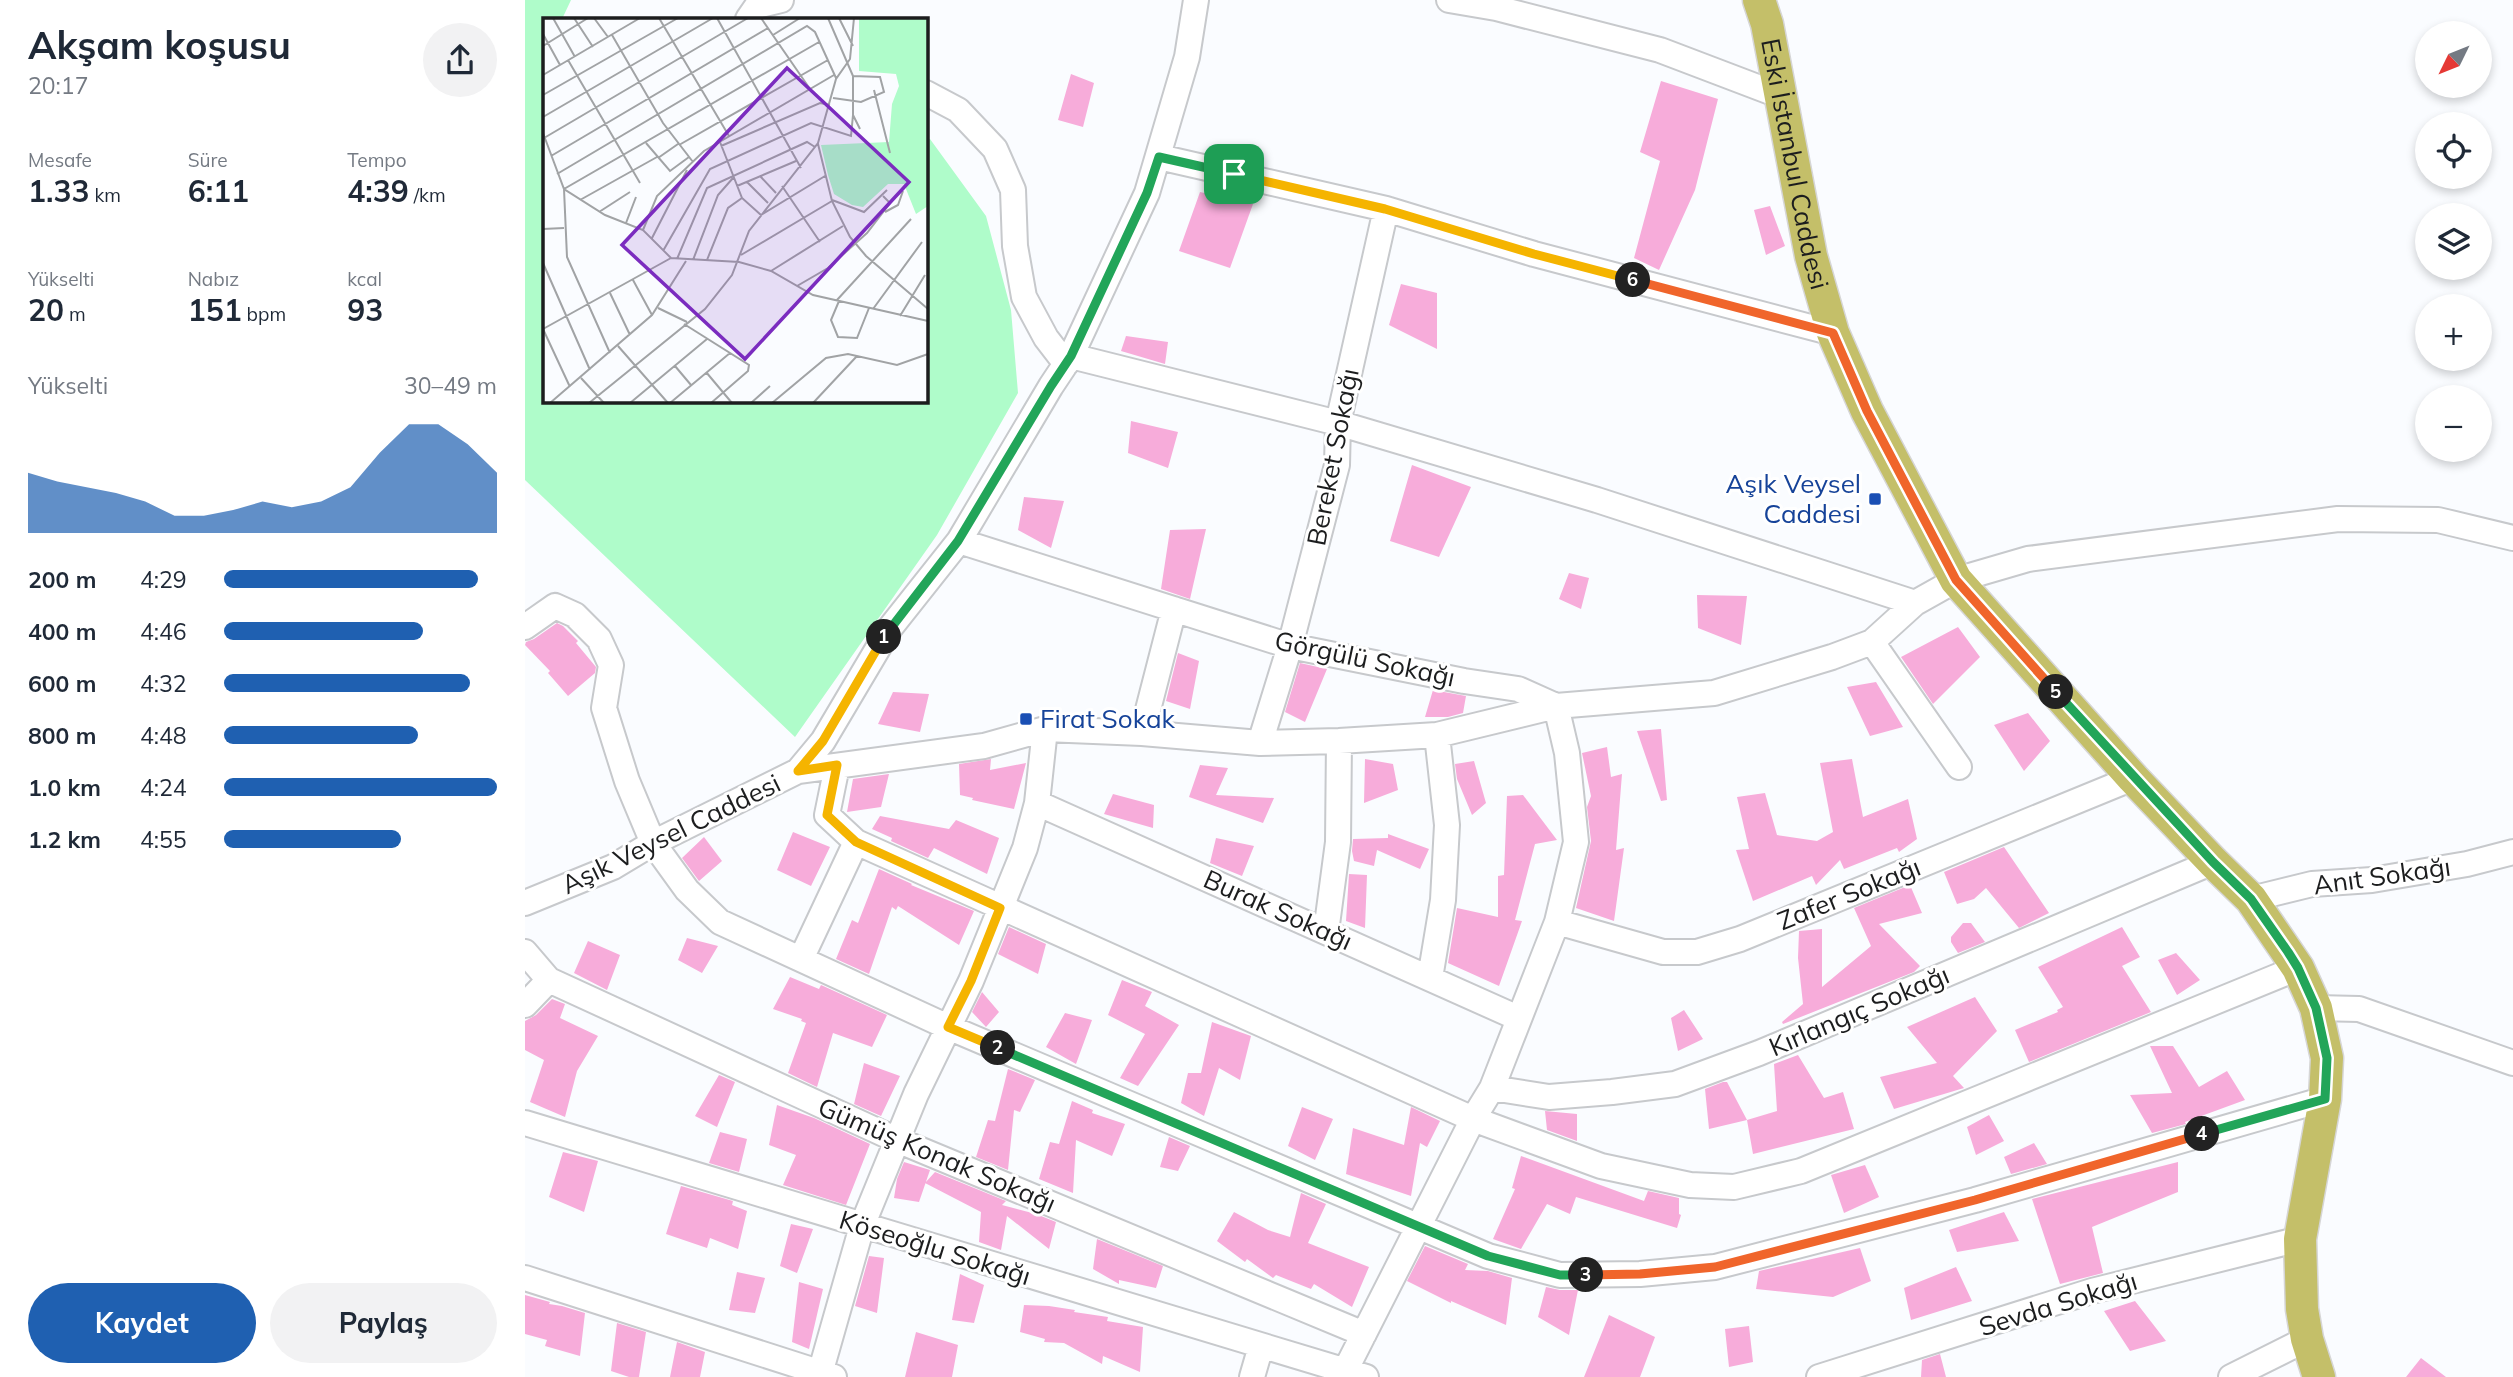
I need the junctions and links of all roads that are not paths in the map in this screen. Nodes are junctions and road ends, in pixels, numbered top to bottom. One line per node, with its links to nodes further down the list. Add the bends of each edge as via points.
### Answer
1 (781, 0): 5 (street, via 757,6)
2 (1196, 0): 8 (street, via 1187,57)
3 (1449, 0): 7 (street, via 1660,50)
4 (1759, 0): 7 (main road, Eski İstanbul Caddesi)
5 (749, 18)
6 (927, 94): 11 (street, via 958,110 995,149 1013,191 1015,246 1024,297 1046,338)
7 (1781, 96): 10 (main road, Eski İstanbul Caddesi, via 1811,256)
8 (1159, 157): 9 (street); 11 (street, via 1147,193)
9 (1385, 209): 10 (street, via 1534,254); 12 (street, Bereket Sokağı)
10 (1833, 333): 15 (main road, Eski İstanbul Caddesi, via 1867,411)
11 (1069, 360): 12 (street); 14 (street)
12 (1338, 423): 16 (street, via 1597,500); 20 (street, Bereket Sokağı, via 1337,466)
13 (2513, 538): 15 (street, Aşık Veysel Caddesi, via 2438,520 2338,519 2028,559)
14 (958, 541): 17 (street, Görgülü Sokağı); 29 (street, via 890,628 823,741)
15 (1956, 580): 16 (street, Aşık Veysel Caddesi); 30 (main road, Eski İstanbul Caddesi)
16 (1915, 603): 19 (street, Aşık Veysel Caddesi)
17 (1174, 610): 20 (street, Görgülü Sokağı); 23 (street)
18 (525, 627): 33 (street, via 555,606 575,615 599,639 611,666 604,708)
19 (1872, 642): 21 (street, Aşık Veysel Caddesi, via 1714,693); 28 (street)
20 (1290, 646): 21 (street, Görgülü Sokağı, via 1518,688); 26 (street, Bereket Sokağı)
21 (1556, 706): 24 (street, Aşık Veysel Caddesi); 39 (street, via 1567,753 1576,842)
22 (1045, 729): 23 (street, Aşık Veysel Caddesi); 27 (street, Aşık Veysel Caddesi, via 984,746); 31 (street)
23 (1142, 733): 26 (street, Aşık Veysel Caddesi)
24 (1437, 735): 25 (street, Aşık Veysel Caddesi); 44 (street, via 1447,825 1443,900)
25 (1339, 741): 26 (street, Aşık Veysel Caddesi); 40 (street, via 1338,842)
26 (1260, 743)
27 (837, 765): 29 (street, Aşık Veysel Caddesi); 32 (street, via 827,815)
28 (1959, 767)
29 (798, 771): 33 (street, Aşık Veysel Caddesi)
30 (2133, 778): 35 (main road, Eski İstanbul Caddesi); 39 (street, Zafer Sokağı, via 1740,939 1697,951 1663,952)
31 (1037, 803): 38 (street, via 1025,848); 40 (street, Burak Sokağı)
32 (856, 842): 38 (street); 42 (street)
33 (653, 843): 37 (street, Aşık Veysel Caddesi, via 613,867); 42 (street, via 687,890 720,922)
34 (2513, 852): 36 (street, Anıt Sokağı, via 2372,880 2312,884)
35 (2213, 862): 36 (main road, Eski İstanbul Caddesi); 51 (street, Kırlangıç Sokağı, via 1675,1084 1549,1097)
36 (2251, 899): 43 (main road, Eski İstanbul Caddesi)
37 (525, 903)
38 (1000, 908): 49 (street); 53 (street)
39 (1557, 922): 48 (street)
40 (1326, 932): 44 (street, Burak Sokağı)
41 (525, 951): 45 (street, Gümüş Konak Sokağı)
42 (801, 959): 49 (street)
43 (2298, 968): 47 (main road, Eski İstanbul Caddesi); 53 (street, via 1801,1171 1734,1187 1690,1185 1601,1166)
44 (1430, 978): 48 (street, Burak Sokağı)
45 (549, 980): 46 (street); 55 (street, Gümüş Konak Sokağı)
46 (525, 1005)
47 (2316, 1008): 50 (street, via 2359,1009); 52 (main road, Eski İstanbul Caddesi, via 2327,1058)
48 (1518, 1018): 51 (street)
49 (948, 1027): 55 (street); 57 (street)
50 (2513, 1063)
51 (1492, 1088): 53 (street)
52 (2325, 1099): 57 (street, via 1975,1200 1715,1267 1560,1275 1488,1256); 58 (main road, Eski İstanbul Caddesi)
53 (1473, 1119): 57 (street)
54 (525, 1123): 56 (street, Köseoğlu Sokağı)
55 (897, 1140): 56 (street); 60 (street, Gümüş Konak Sokağı)
56 (862, 1226): 62 (street, Köseoğlu Sokağı); 64 (street)
57 (1419, 1226): 60 (street)
58 (2300, 1239): 61 (main road, Eski İstanbul Caddesi); 66 (street, Sevda Sokağı, via 2092,1291)
59 (525, 1278): 64 (street)
60 (1364, 1334): 63 (street)
61 (2307, 1339): 67 (street); 68 (main road, Eski İstanbul Caddesi)
62 (1261, 1346): 63 (street, Köseoğlu Sokağı); 65 (street)
63 (1355, 1374)
64 (824, 1376)
65 (1252, 1377)
66 (1819, 1377)
67 (2231, 1377)
68 (2319, 1377)

